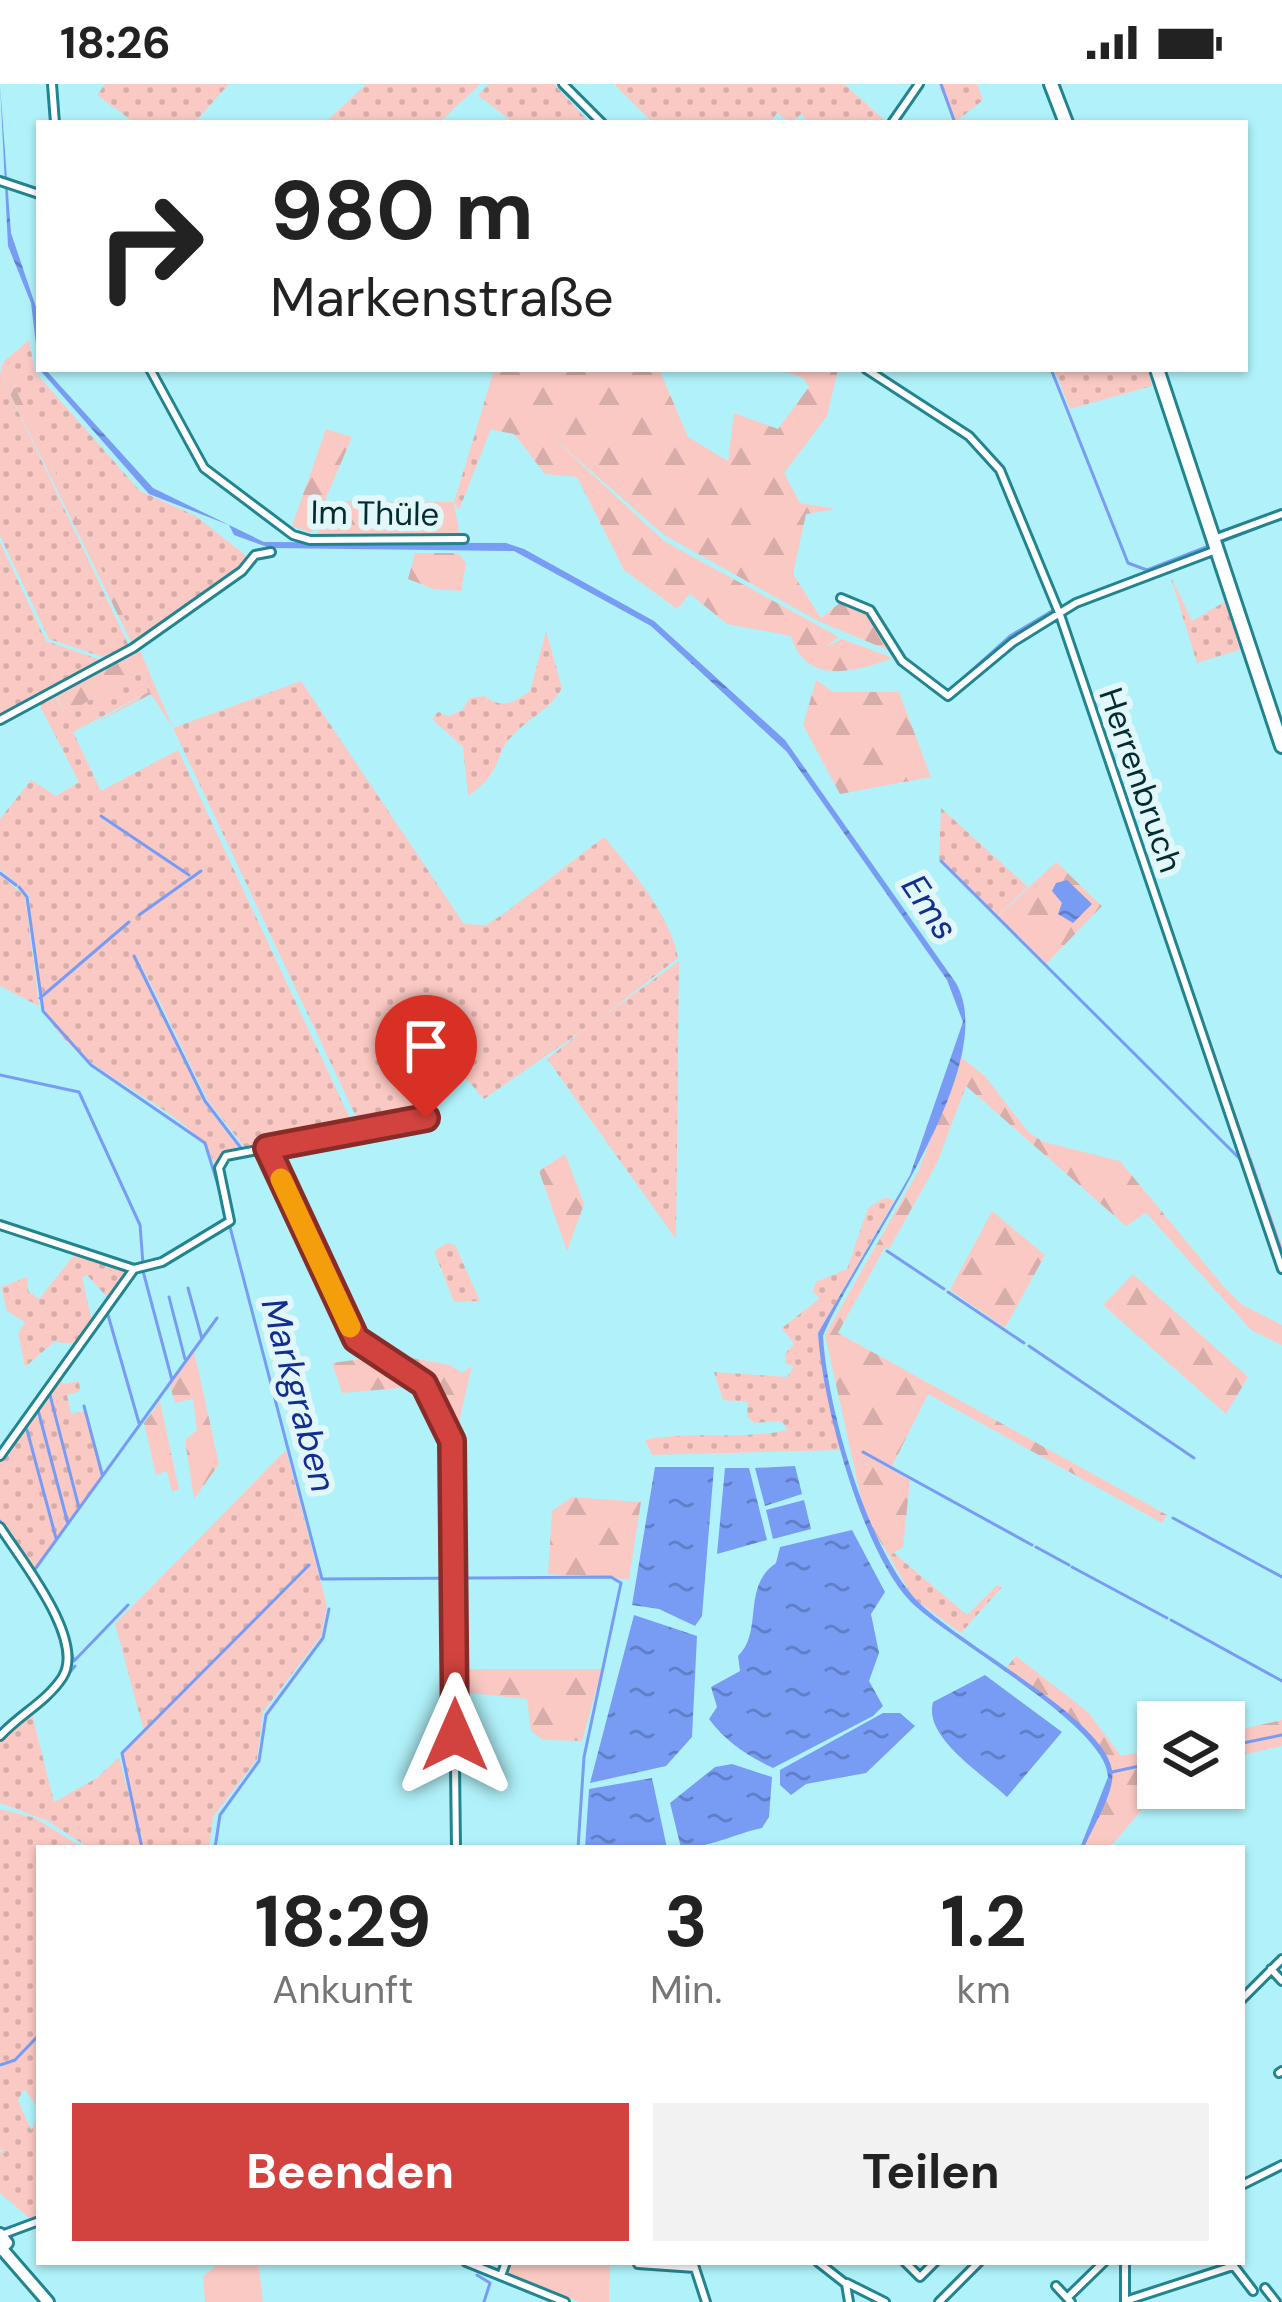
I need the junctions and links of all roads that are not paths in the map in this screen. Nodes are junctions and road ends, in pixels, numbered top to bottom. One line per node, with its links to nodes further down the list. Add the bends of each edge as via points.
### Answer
1 (52, 84): 5 (street)
2 (563, 84): 6 (street)
3 (919, 84): 7 (street)
4 (1051, 84): 8 (main road)
5 (55, 120)
6 (599, 120)
7 (894, 120)
8 (1065, 120)
9 (4, 181): 10 (street)
10 (36, 193)
11 (152, 372): 15 (street, Im Thüle, via 204,468 293,535)
12 (870, 372): 19 (street, Herrenbruch, via 988,453)
13 (1158, 372): 16 (main road)
14 (1282, 514): 16 (street)
15 (464, 539)
16 (1215, 544): 19 (street); 21 (main road)
17 (271, 552): 20 (street, via 255,555 133,648)
18 (841, 598): 19 (street, via 870,610 902,661 948,696)
19 (1060, 615): 25 (street, Herrenbruch)
20 (0, 720)
21 (1282, 746)
22 (426, 1118): 23 (street)
23 (267, 1148): 26 (street, via 221,1160 230,1221); 30 (street, via 356,1339 424,1384 452,1441)
24 (0, 1225): 26 (street)
25 (1282, 1269)
26 (134, 1270): 27 (street)
27 (0, 1456)
28 (0, 1527): 29 (street, via 69,1651 60,1682)
29 (0, 1736)
30 (456, 1845)
31 (1282, 1959): 32 (street)
32 (1271, 1969): 33 (street); 34 (street)
33 (1282, 1981)
34 (1245, 1996)
35 (1282, 2165): 36 (street)
36 (1245, 2184)
37 (36, 2222): 38 (street)
38 (3, 2242): 57 (main road)
39 (474, 2265): 50 (street)
40 (505, 2265): 50 (street)
41 (694, 2265): 58 (street)
42 (822, 2265): 51 (street)
43 (908, 2265): 44 (street, via 920,2277)
44 (932, 2265)
45 (974, 2265): 61 (street)
46 (1100, 2265): 55 (street)
47 (1125, 2265): 62 (street)
48 (1229, 2265): 62 (street)
49 (1233, 2265): 54 (street)
50 (501, 2276): 56 (street)
51 (846, 2284): 59 (street); 60 (street)
52 (1056, 2286): 55 (street)
53 (1265, 2288): 63 (street)
54 (1253, 2291)
55 (1069, 2300)
56 (563, 2301)
57 (48, 2302)
58 (706, 2302)
59 (849, 2302)
60 (885, 2302)
61 (939, 2302)
62 (1125, 2302)
63 (1276, 2302)

